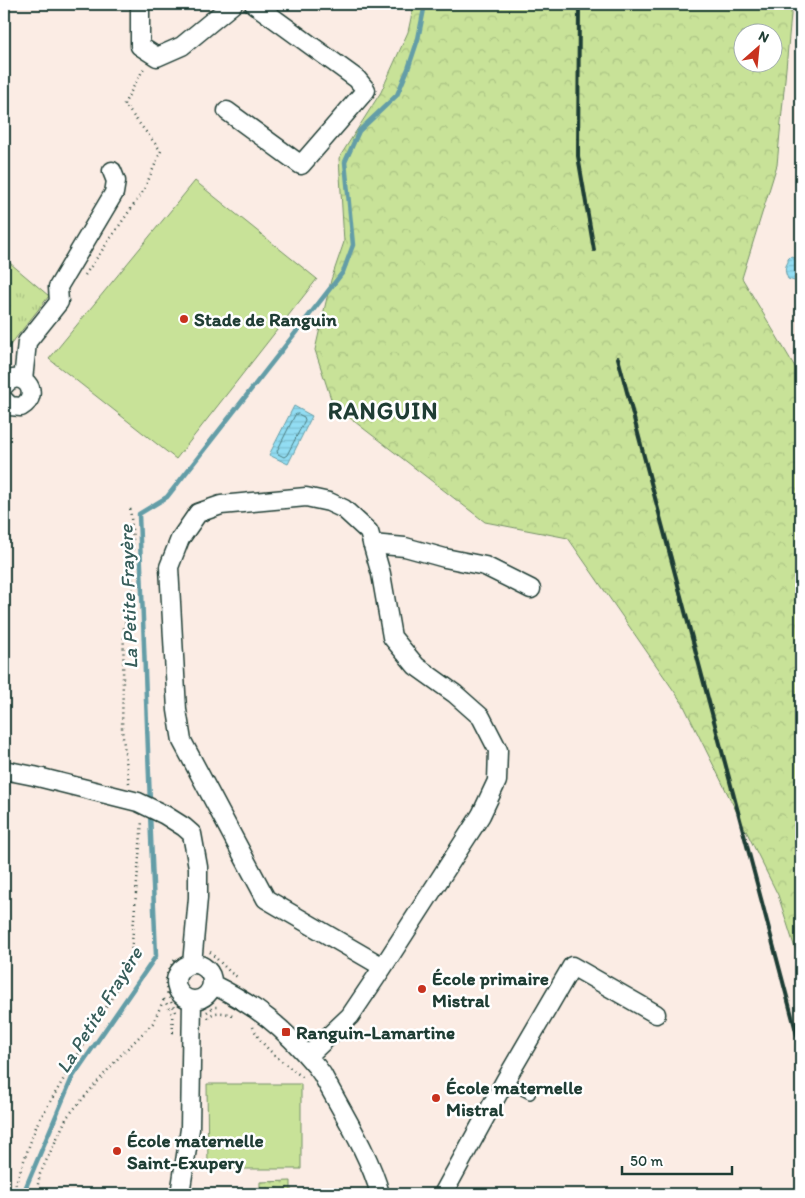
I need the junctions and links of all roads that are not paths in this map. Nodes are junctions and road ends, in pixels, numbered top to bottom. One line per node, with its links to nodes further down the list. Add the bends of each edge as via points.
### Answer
1 (140, 4): 2 (street, via 140,46 156,57 182,46)
2 (232, 4)
3 (254, 4): 4 (street, via 366,90 301,165)
4 (227, 111)
5 (112, 171): 6 (street, via 116,180 114,193 58,287 59,302 27,342)
6 (23, 380): 7 (street, via 14,378); 8 (street, via 30,387 29,401)
7 (4, 386)
8 (6, 408)
9 (372, 544): 10 (street, via 405,547 485,566); 13 (street, via 392,636 416,666 481,718 498,750 497,781 481,815); 13 (street, via 369,532 344,509 329,502 306,497 221,504 198,513 180,539 169,567 177,710 182,741 266,899)
10 (531, 589)
11 (5, 772): 12 (street, via 138,802 165,815 192,834 198,867 198,898 194,941)
12 (186, 958): 14 (street, via 206,969); 15 (street, via 176,979 182,995)
13 (383, 967): 17 (street, via 350,1016)
14 (212, 984): 15 (street, via 203,998); 17 (street, via 272,1020)
15 (192, 1000): 20 (street, via 185,1029 190,1129)
16 (656, 1014): 18 (street, via 572,966)
17 (308, 1056): 21 (street, via 322,1074 377,1181)
18 (505, 1081): 19 (lane); 22 (street)
19 (530, 1094)
20 (180, 1194)
21 (380, 1194)
22 (443, 1194)

